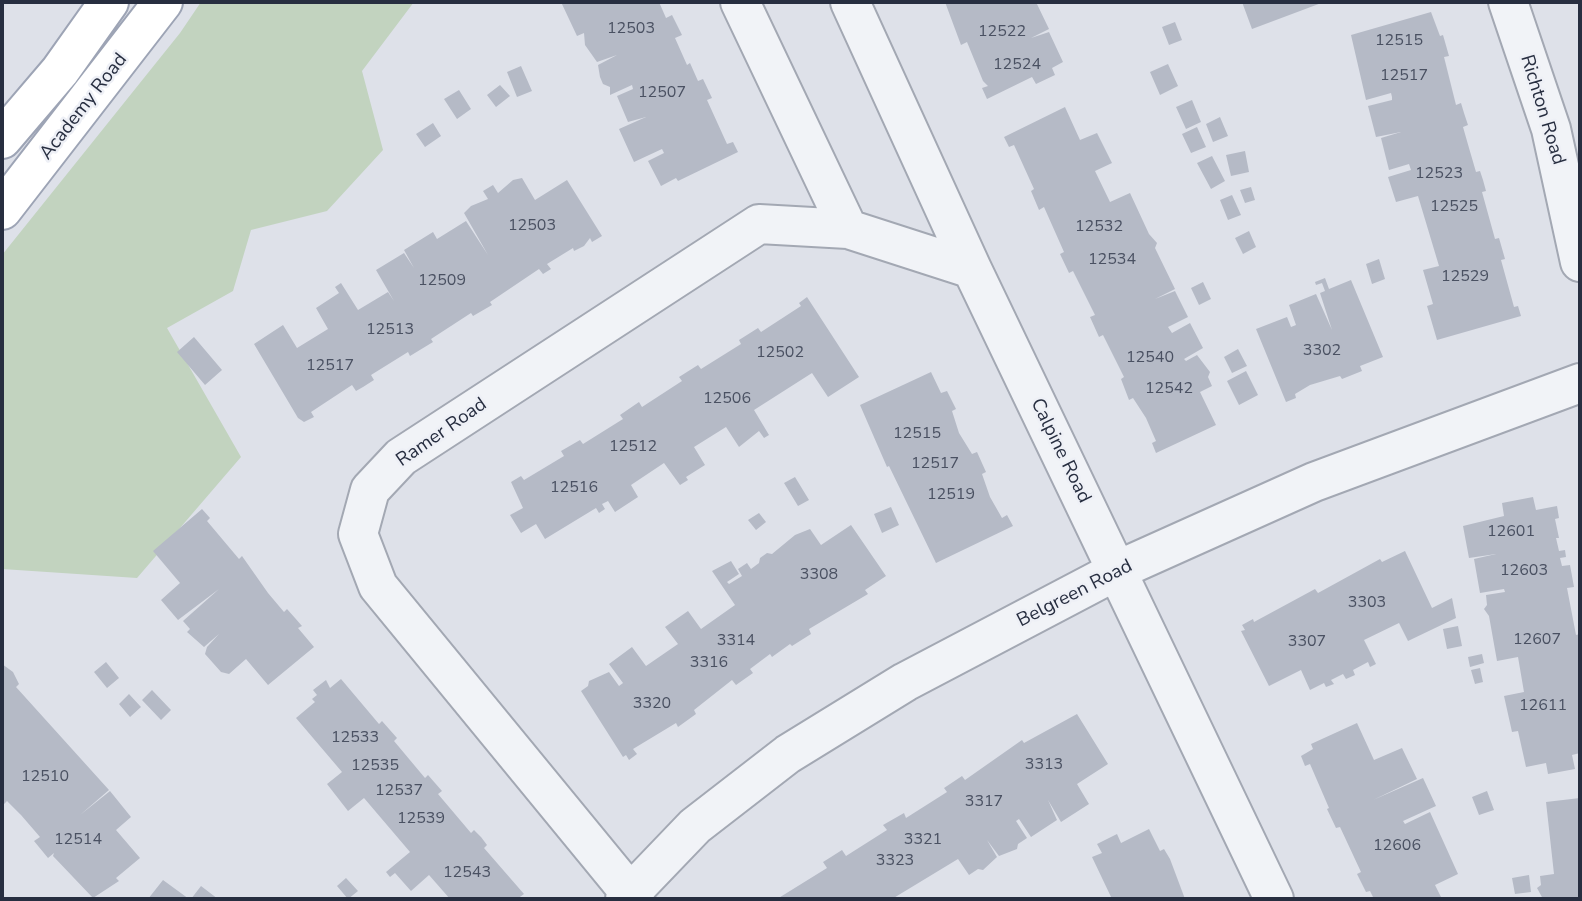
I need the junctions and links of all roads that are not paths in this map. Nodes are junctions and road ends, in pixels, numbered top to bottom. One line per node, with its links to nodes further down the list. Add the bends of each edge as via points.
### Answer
1 (109, 2): 6 (main road, via 60,71)
2 (163, 2): 7 (main road, Academy Road)
3 (740, 2): 8 (street)
4 (850, 2): 10 (street, Calpine Road)
5 (1508, 2): 9 (street, Richton Road, via 1551,129)
6 (2, 139)
7 (2, 210)
8 (848, 229): 10 (street, Ramer Road); 13 (street, Ramer Road, via 759,224 401,457 370,490 358,534 378,586)
9 (1580, 261)
10 (972, 269): 12 (street, Calpine Road)
11 (1580, 383): 12 (street, Belgreen Road, via 1314,482)
12 (1118, 570): 13 (street, Belgreen Road, via 905,682 788,754 695,827); 14 (street, Calpine Road)
13 (630, 897)
14 (1274, 899)

